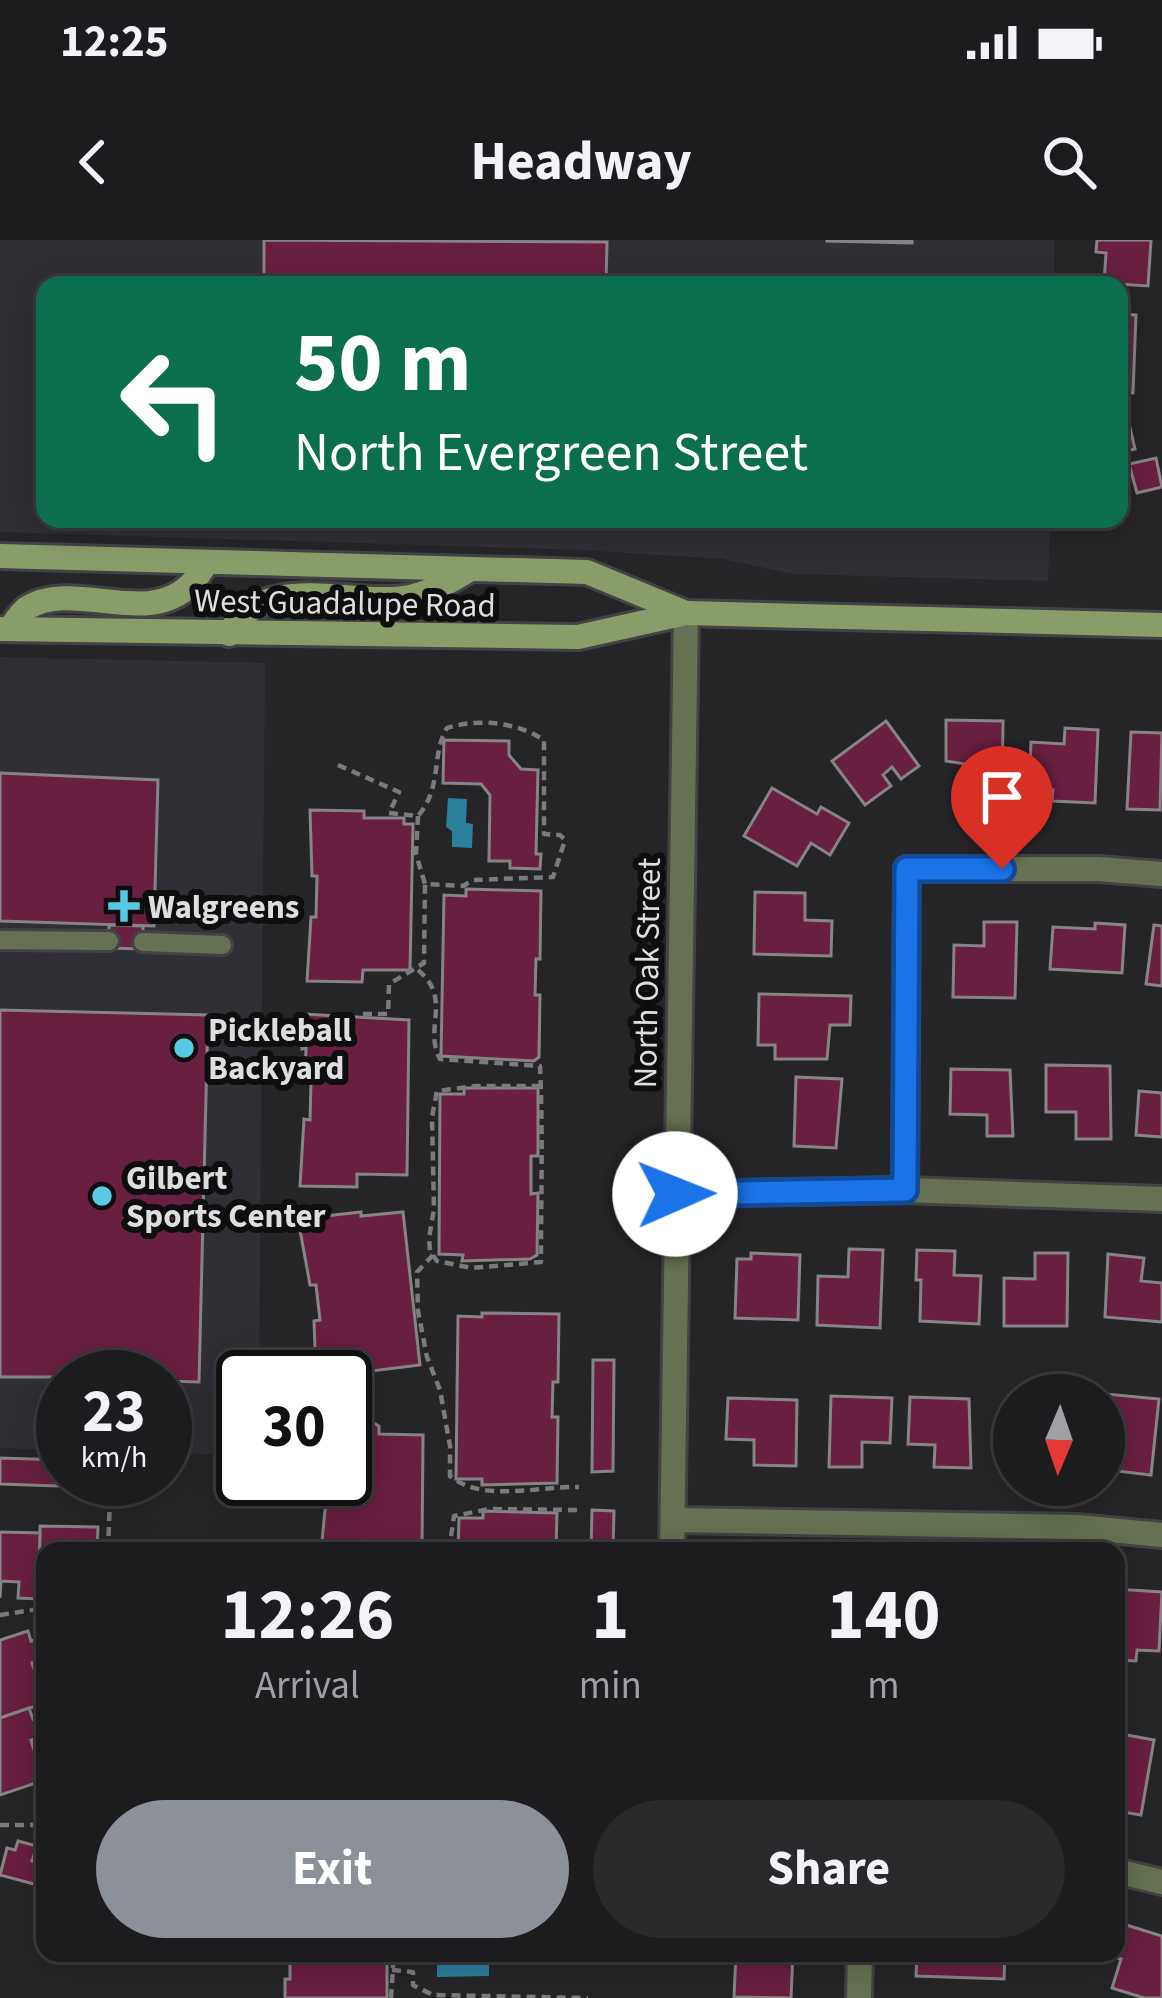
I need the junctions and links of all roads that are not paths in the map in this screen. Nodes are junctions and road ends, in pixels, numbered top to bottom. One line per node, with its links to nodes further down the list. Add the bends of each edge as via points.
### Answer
1 (0, 556): 2 (main road, West Guadalupe Road)
2 (207, 562): 3 (main road, West Guadalupe Road); 6 (main road, via 171,597 48,600)
3 (470, 569): 4 (main road, West Guadalupe Road, via 587,572); 7 (main road, via 405,598 260,603 240,614)
4 (686, 613): 5 (main road, West Guadalupe Road); 7 (main road, West Guadalupe Road, via 578,637); 14 (street, North Oak Street)
5 (1162, 625)
6 (5, 629): 7 (main road, West Guadalupe Road)
7 (230, 634)
8 (1162, 874): 13 (street, via 907,869)
9 (0, 940): 10 (lane)
10 (109, 941)
11 (142, 943): 12 (lane)
12 (222, 945)
13 (905, 1190): 14 (street); 15 (street)
14 (675, 1194): 16 (street, North Oak Street)
15 (1162, 1198)
16 (673, 1520): 17 (street); 18 (street, North Oak Street)
17 (1162, 1535)
18 (672, 1542)
19 (1125, 1873): 20 (street)
20 (1162, 1882)
21 (860, 1962): 22 (street)
22 (860, 1998)

